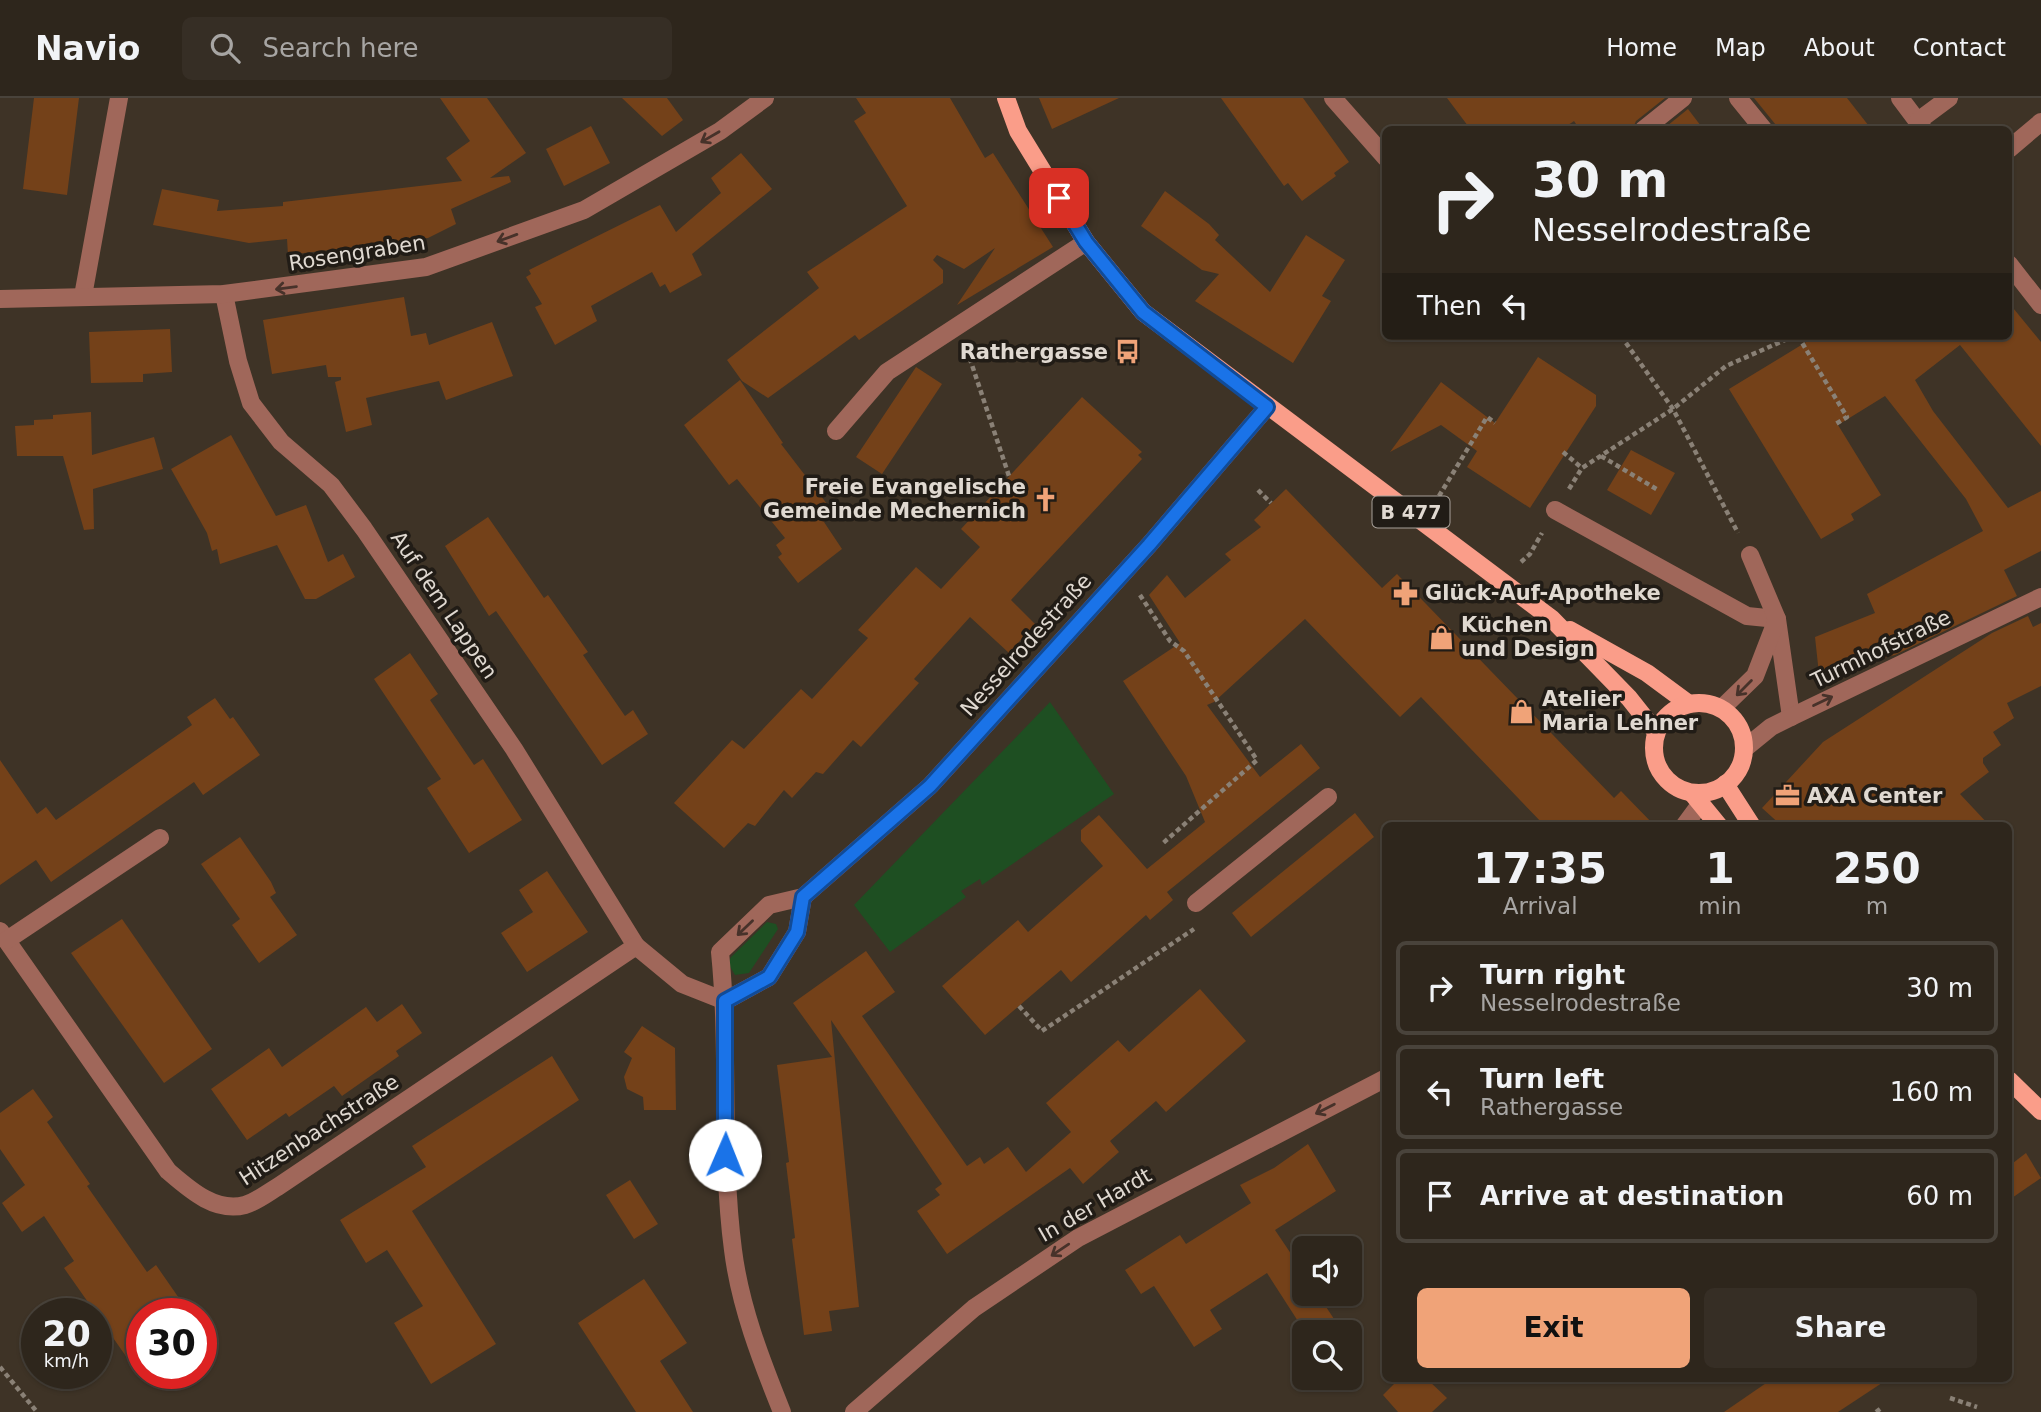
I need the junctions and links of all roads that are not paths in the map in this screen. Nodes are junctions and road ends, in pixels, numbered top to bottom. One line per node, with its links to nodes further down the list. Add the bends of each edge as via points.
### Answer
1 (119, 98): 18 (street)
2 (765, 98): 17 (street, Rosengraben, one-way to 17, via 720,131 584,210 426,267)
3 (1006, 98): 15 (main road, B 477, via 1018,131)
4 (1333, 98): 14 (street)
5 (1683, 98): 11 (street)
6 (1738, 98): 12 (street)
7 (1900, 98): 10 (street)
8 (1949, 98): 10 (street)
9 (2041, 122): 13 (street)
10 (1921, 125)
11 (1648, 126)
12 (1761, 126)
13 (2012, 146)
14 (1382, 153)
15 (1086, 242): 21 (main road, B 477, via 1143,312); 22 (street, via 887,372)
16 (2012, 268): 20 (street)
17 (224, 294): 18 (street, Rosengraben); 43 (street, Auf dem Lappen, via 251,403 281,442 331,485 364,529 514,749)
18 (83, 296): 19 (street, Rosengraben)
19 (0, 299)
20 (2041, 305)
21 (1267, 407): 26 (main road, B 477); 40 (street, Nesselrodestraße, via 930,786)
22 (836, 431)
23 (1555, 510): 27 (street, via 1747,616)
24 (1750, 555): 27 (street)
25 (2041, 597): 30 (street, Turmhofstraße, one-way to 25)
26 (1552, 619): 28 (main road, B 477, via 1647,673); 31 (main road, B 477)
27 (1777, 619): 29 (street, one-way to 29, via 1755,676); 30 (street)
28 (1689, 704): 29 (main road, B 477); 31 (main road, via 1668,714)
29 (1722, 708): 32 (main road, via 1735,720)
30 (1791, 717): 32 (street, Turmhofstraße)
31 (1656, 732): 35 (main road, via 1653,752 1663,776)
32 (1745, 749): 33 (main road)
33 (1725, 784): 35 (main road); 38 (main road)
34 (1328, 797): 41 (street)
35 (1696, 798): 36 (street); 37 (main road)
36 (1686, 822)
37 (1716, 822)
38 (1749, 822)
39 (160, 838): 42 (street, Hitzenbachstraße)
40 (803, 897): 44 (street, via 797,932 769,977); 44 (street, Nesselrodestraße, one-way to 44, via 769,905 720,952)
41 (1196, 902)
42 (4, 936): 43 (street, Hitzenbachstraße, via 168,1171 199,1197 226,1206 246,1205 279,1186)
43 (636, 946): 44 (street, via 682,984)
44 (725, 1001): 48 (street, Nesselrodestraße, via 725,1155 733,1252 754,1344)
45 (1382, 1080): 49 (street, In der Hardt, one-way to 49, via 1078,1238 974,1308)
46 (2012, 1083): 47 (main road)
47 (2041, 1111)
48 (782, 1412)
49 (854, 1412)

